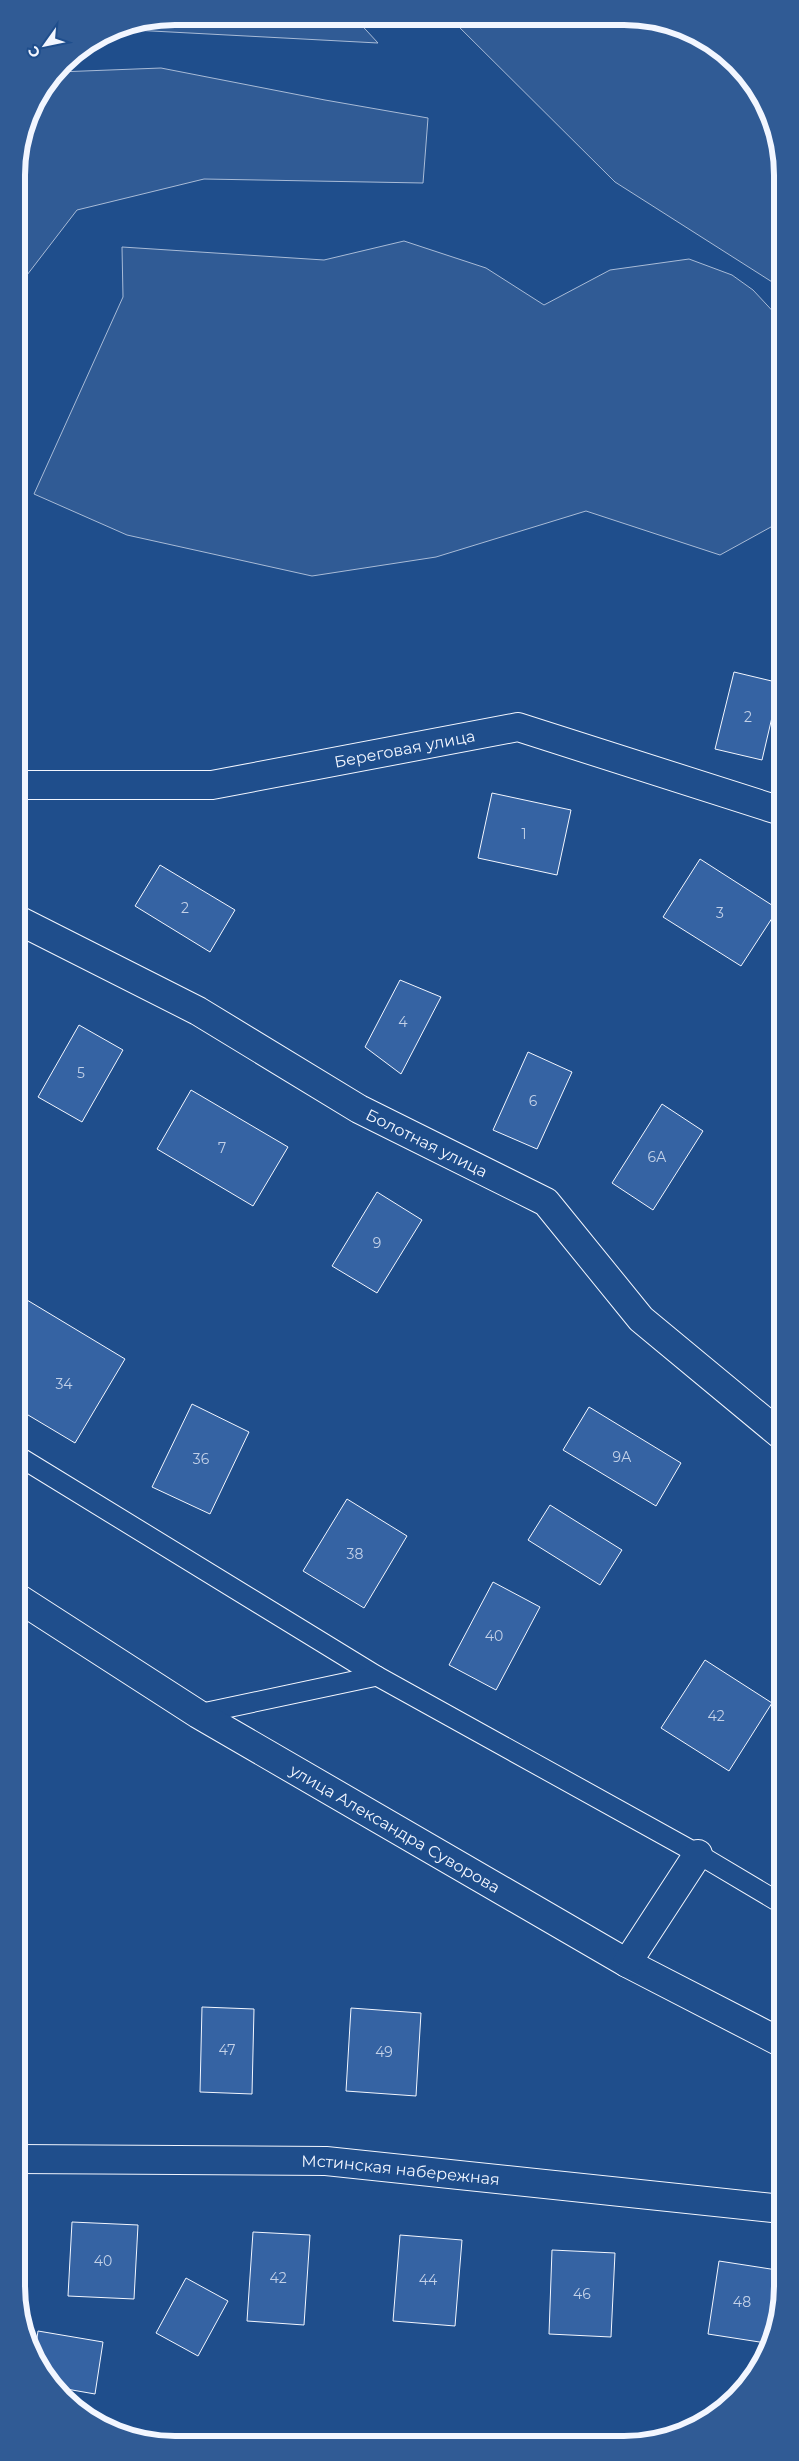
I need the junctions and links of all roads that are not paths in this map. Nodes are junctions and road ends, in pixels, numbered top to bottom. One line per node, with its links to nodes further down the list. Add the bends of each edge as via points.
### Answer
1 (25, 785): 2 (street, Береговая улица, via 212,785 518,727)
2 (774, 809)
3 (25, 924): 4 (street, Болотная улица, via 198,1011 359,1109 546,1202 641,1319)
4 (774, 1430)
5 (25, 1460): 7 (lane)
6 (25, 1603): 8 (street, улица Александра Суворова)
7 (377, 1676): 8 (lane); 9 (lane)
8 (198, 1714): 11 (street, улица Александра Суворова)
9 (698, 1854): 10 (lane); 11 (street)
10 (774, 1899)
11 (627, 1963): 12 (street, улица Александра Суворова)
12 (774, 2039)
13 (25, 2159): 14 (street, Мстинская набережная, via 326,2161)
14 (774, 2208)

